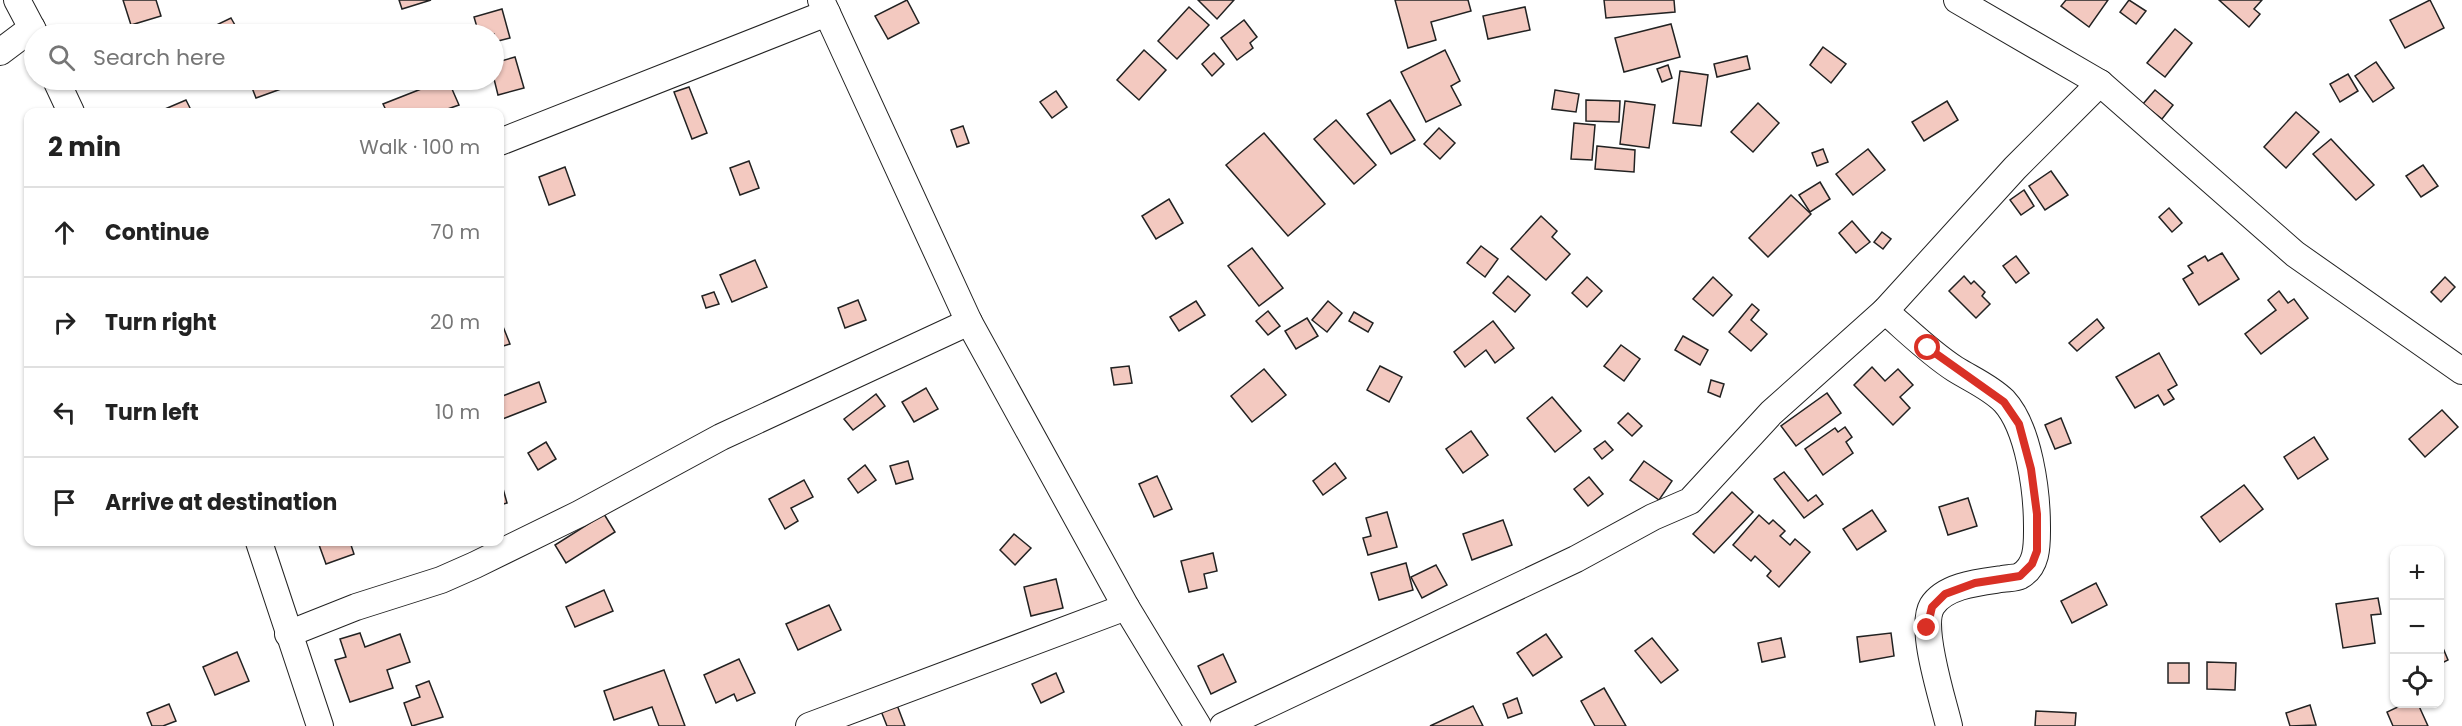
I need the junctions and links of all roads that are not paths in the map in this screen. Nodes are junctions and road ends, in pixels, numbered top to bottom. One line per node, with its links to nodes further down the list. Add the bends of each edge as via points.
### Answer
1 (17, 0): 4 (street)
2 (1958, 0): 7 (street)
3 (824, 7): 10 (street); 12 (street)
4 (30, 24)
5 (24, 37): 6 (street)
6 (0, 52)
7 (2100, 83): 11 (street, via 2015,168); 13 (street, via 2295,254)
8 (60, 90): 9 (street)
9 (68, 108)
10 (504, 140)
11 (1885, 311): 20 (street, via 1771,413 1690,501); 21 (street, via 1954,368 2004,402 2019,424 2031,469 2037,514 2037,551 2032,564 2020,576 1975,583 1945,594 1932,607 1927,628)
12 (969, 322): 15 (street); 16 (street, via 721,437 475,565)
13 (2462, 371)
14 (260, 546): 16 (street)
15 (1126, 607): 18 (street); 19 (street)
16 (288, 634): 17 (street)
17 (320, 726)
18 (809, 726)
19 (1198, 726)
20 (1223, 726)
21 (1949, 726)

